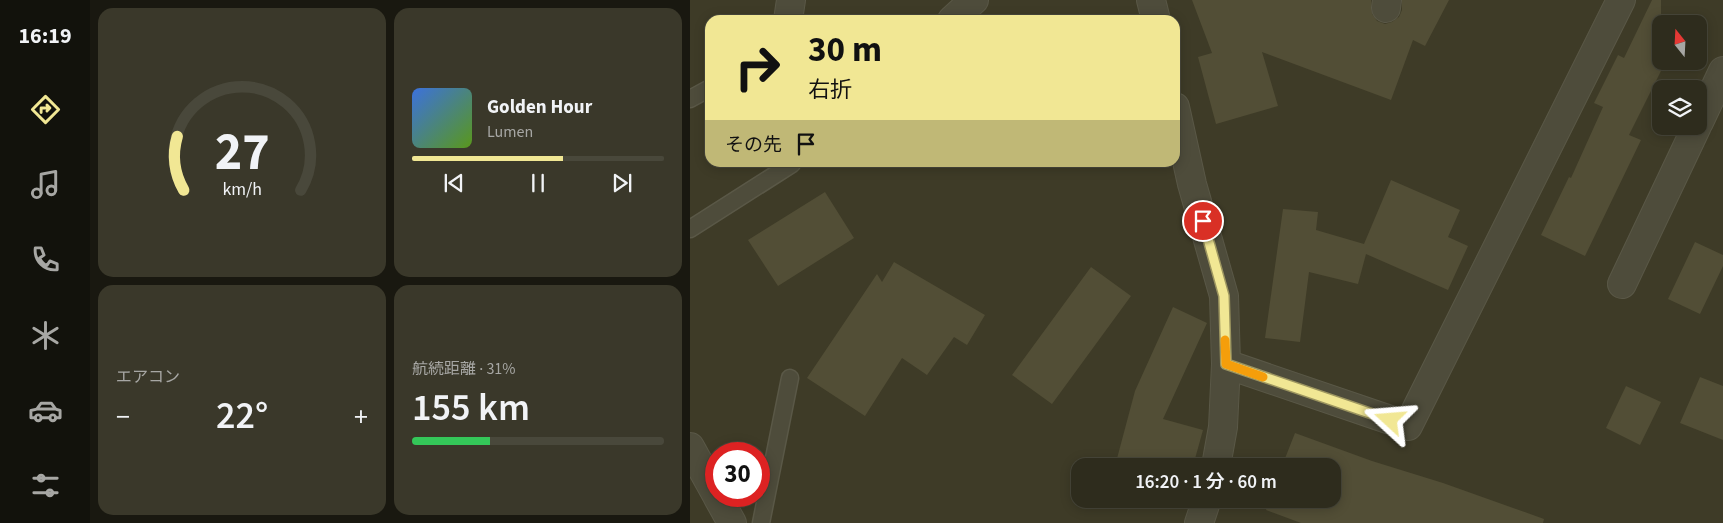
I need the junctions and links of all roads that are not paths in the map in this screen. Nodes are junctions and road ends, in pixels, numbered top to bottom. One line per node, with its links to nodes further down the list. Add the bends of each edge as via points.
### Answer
1 (791, 0): 4 (street)
2 (1151, 0): 5 (street)
3 (1621, 0): 15 (street, via 1408,426)
4 (789, 15)
5 (1155, 15)
6 (1723, 71): 9 (street)
7 (705, 91): 8 (lane)
8 (690, 99)
9 (1707, 105)
10 (1180, 130): 15 (street, via 1224,296)
11 (1693, 135): 14 (street)
12 (787, 167): 13 (lane)
13 (690, 229)
14 (1622, 284)
15 (1226, 364): 18 (street, via 1223,427)
16 (790, 378): 23 (lane)
17 (690, 447): 19 (street)
18 (1217, 458)
19 (705, 474)
20 (723, 507): 22 (street)
21 (1204, 508): 24 (street)
22 (732, 523)
23 (761, 523)
24 (1200, 523)

